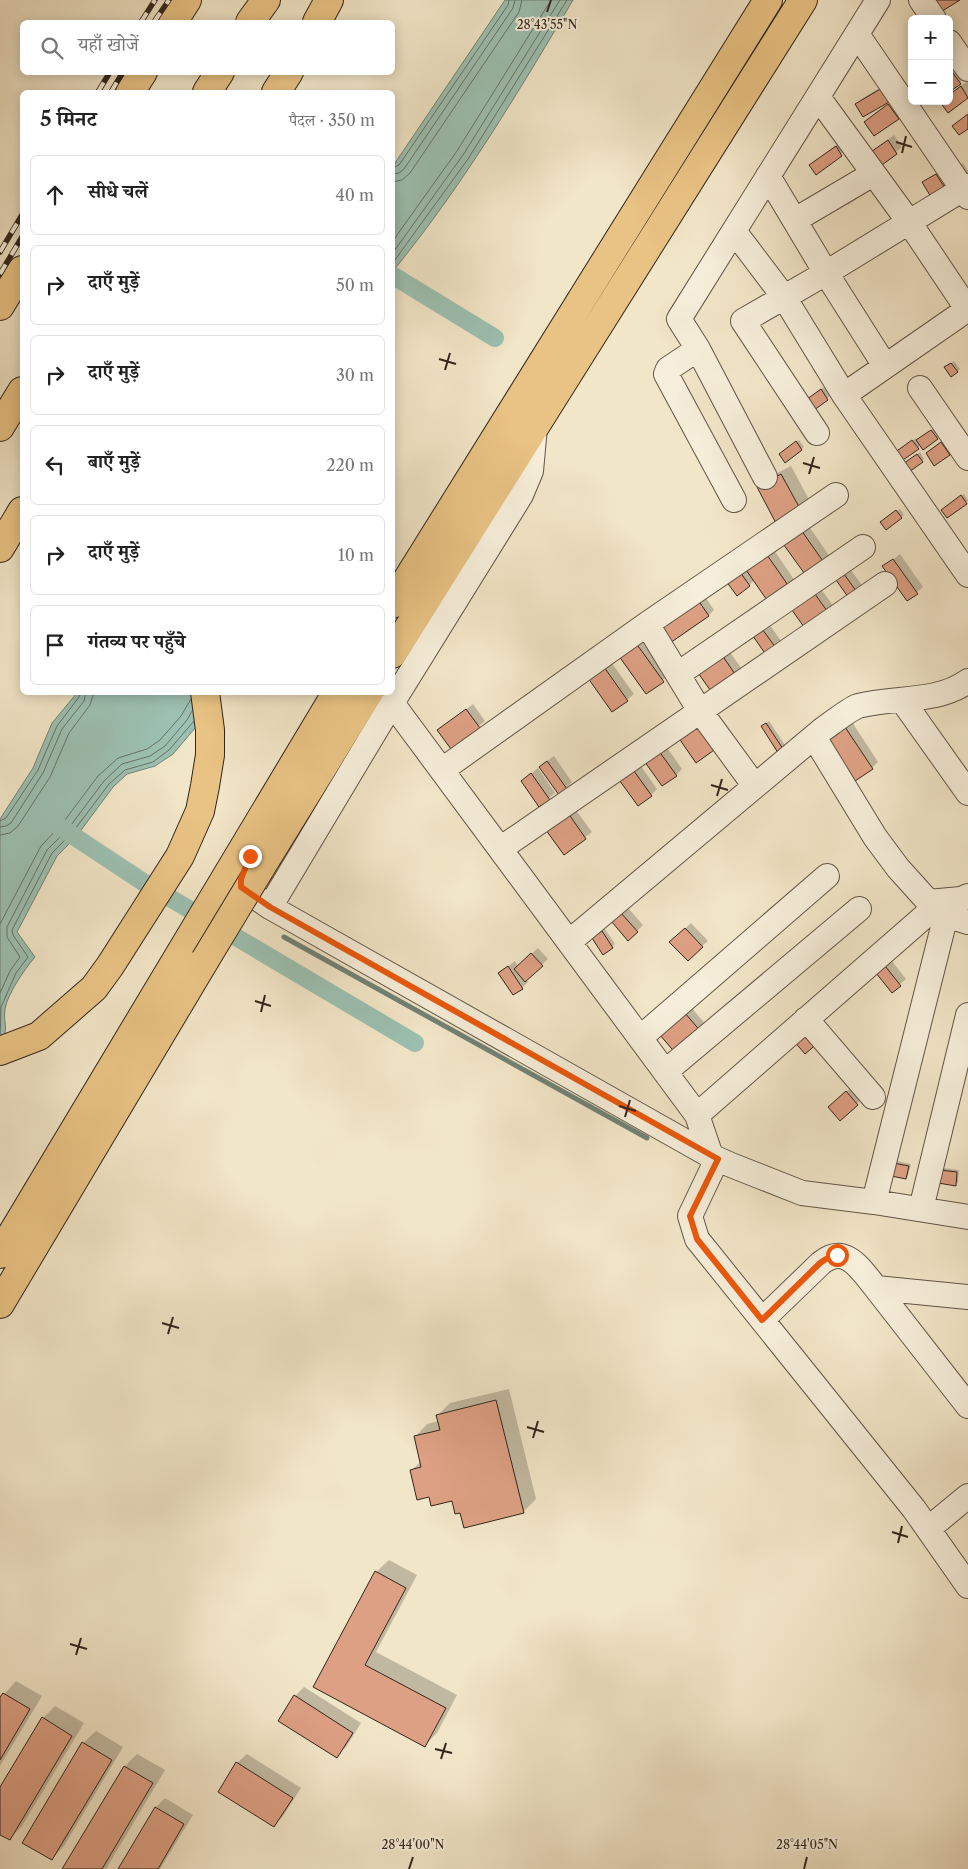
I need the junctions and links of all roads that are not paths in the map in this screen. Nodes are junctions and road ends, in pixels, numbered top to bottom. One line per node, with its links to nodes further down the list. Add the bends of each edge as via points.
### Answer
1 (187, 0): 9 (main road)
2 (329, 0): 10 (main road)
3 (340, 0): 11 (street)
4 (768, 0): 50 (main road)
5 (803, 0): 39 (main road)
6 (878, 0): 12 (street)
7 (921, 0): 8 (street)
8 (931, 15)
9 (174, 20)
10 (318, 20)
11 (325, 20)
12 (857, 34): 21 (street); 24 (street)
13 (953, 48): 14 (street)
14 (968, 69)
15 (141, 75): 18 (main road)
16 (218, 75): 19 (main road)
17 (287, 75): 20 (main road)
18 (131, 90)
19 (208, 90)
20 (277, 90)
21 (818, 97): 22 (street); 23 (street)
22 (873, 174): 25 (street); 26 (street)
23 (768, 176): 25 (street); 27 (street)
24 (966, 191): 26 (street)
25 (795, 220): 29 (street)
26 (909, 222): 29 (street); 32 (street)
27 (734, 231): 30 (street); 33 (street, via 679,319)
28 (20, 273): 31 (main road)
29 (826, 273): 30 (street); 34 (street)
30 (784, 296): 37 (street); 40 (street, via 744,320)
31 (0, 306)
32 (968, 309): 34 (street)
33 (698, 349): 42 (street); 44 (street, via 668,369 666,374)
34 (885, 366): 37 (street)
35 (920, 388): 41 (street)
36 (20, 393): 38 (main road)
37 (844, 395): 48 (street)
38 (0, 427)
39 (535, 428): 52 (main road); 54 (street, via 531,471 521,495)
40 (817, 433)
41 (967, 455)
42 (765, 477)
43 (836, 495): 51 (street)
44 (734, 500)
45 (20, 513): 47 (main road)
46 (863, 547): 53 (street)
47 (0, 548)
48 (968, 576)
49 (885, 584): 60 (street)
50 (395, 599)
51 (647, 624): 53 (street); 62 (street)
52 (395, 649)
53 (678, 674): 60 (street)
54 (395, 676)
55 (965, 689): 59 (street)
56 (205, 695): 76 (main road, via 210,738 206,786 200,811 180,856 94,988 40,1036)
57 (335, 695): 65 (main road)
58 (380, 698): 62 (street); 69 (street); 87 (main road, bridge, via 260,869)
59 (902, 700): 61 (street, via 857,707); 64 (street)
60 (700, 710): 63 (street); 66 (street)
61 (814, 737): 63 (street); 71 (street, via 875,837 898,868)
62 (442, 770): 66 (street)
63 (754, 785): 72 (street)
64 (968, 793)
65 (250, 838): 69 (street, via 250,856 241,887); 84 (main road)
66 (500, 849): 72 (street)
67 (827, 876): 75 (street)
68 (968, 896): 71 (street)
69 (270, 907): 80 (street)
70 (859, 909): 77 (street)
71 (944, 912): 74 (street); 81 (street)
72 (568, 942): 75 (street)
73 (968, 1015): 82 (street)
74 (806, 1020): 78 (street); 79 (street)
75 (640, 1038): 77 (street)
76 (0, 1052)
77 (665, 1072): 79 (street)
78 (873, 1097)
79 (697, 1115): 80 (street)
80 (720, 1165): 81 (street, via 802,1194); 88 (street, via 695,1222 697,1239)
81 (874, 1202): 82 (street)
82 (921, 1210): 83 (street)
83 (968, 1217)
84 (0, 1254)
85 (876, 1288): 86 (street); 88 (street, via 856,1264 837,1255 820,1263); 89 (street)
86 (968, 1297)
87 (0, 1304)
88 (762, 1320): 91 (street)
89 (968, 1406)
90 (968, 1496): 91 (street)
91 (928, 1529): 92 (street)
92 (968, 1586)

